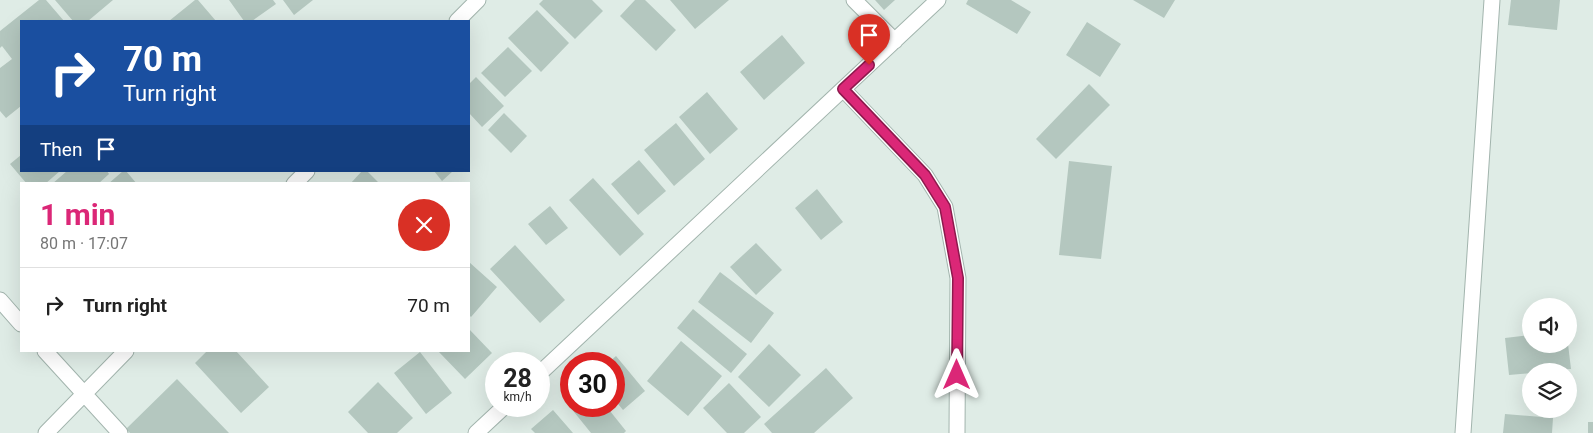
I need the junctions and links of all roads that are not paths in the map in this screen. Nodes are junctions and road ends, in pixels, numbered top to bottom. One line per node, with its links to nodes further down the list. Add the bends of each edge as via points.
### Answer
1 (478, 0): 5 (street)
2 (854, 0): 6 (street)
3 (938, 0): 6 (street)
4 (1492, 0): 21 (street)
5 (458, 20)
6 (895, 41): 7 (street)
7 (843, 89): 14 (street); 20 (street, via 925,175 945,207 958,278)
8 (306, 172): 9 (street)
9 (296, 182)
10 (0, 300): 11 (street)
11 (20, 323)
12 (46, 352): 15 (street)
13 (125, 352): 15 (street)
14 (550, 364)
15 (83, 394): 17 (street); 18 (street)
16 (493, 417): 19 (street)
17 (46, 433)
18 (120, 433)
19 (476, 433)
20 (957, 433)
21 (1463, 433)

